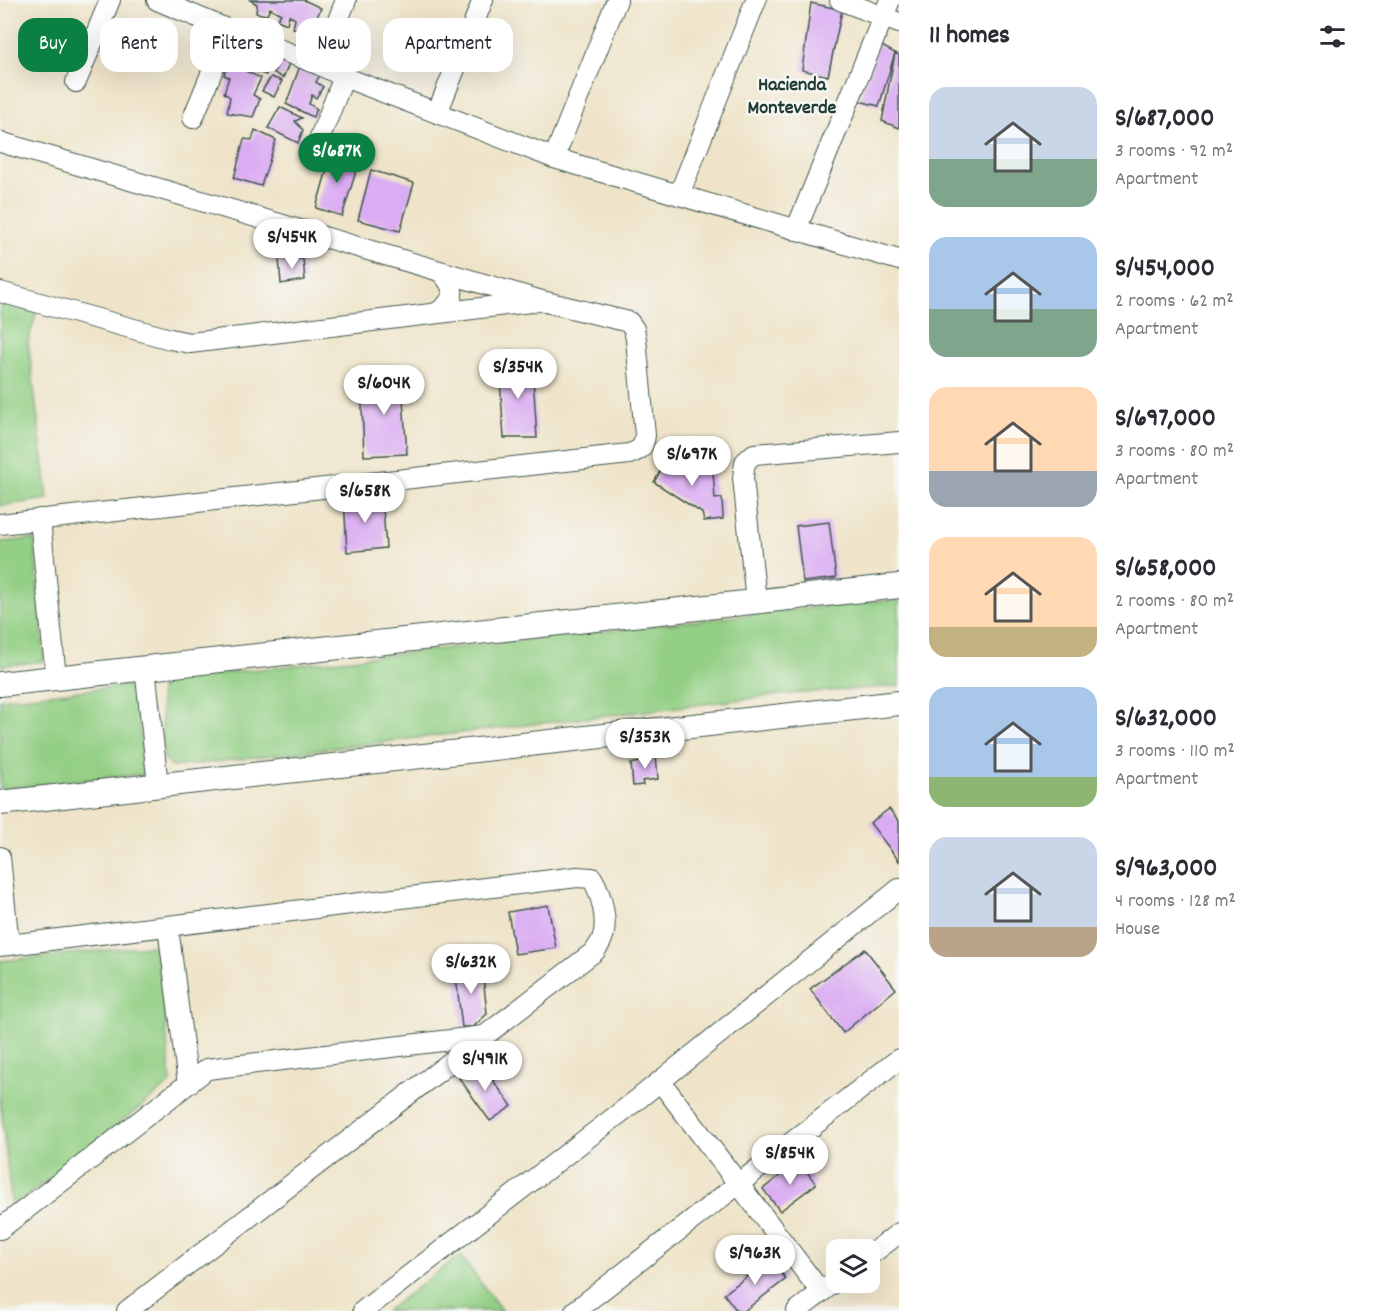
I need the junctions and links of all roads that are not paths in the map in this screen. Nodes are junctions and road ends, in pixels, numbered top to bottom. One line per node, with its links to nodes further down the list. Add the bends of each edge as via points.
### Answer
1 (110, 0): 15 (street)
2 (157, 0): 8 (street)
3 (346, 0): 11 (street)
4 (483, 0): 16 (street)
5 (617, 0): 20 (street)
6 (756, 0): 21 (street)
7 (840, 0): 9 (street)
8 (197, 7): 10 (street)
9 (891, 13): 22 (street)
10 (212, 18)
11 (339, 18)
12 (212, 72): 17 (street)
13 (334, 72): 14 (street)
14 (344, 77): 16 (street); 18 (street)
15 (76, 82)
16 (437, 113): 20 (street)
17 (193, 118)
18 (320, 137)
19 (0, 142): 24 (street)
20 (554, 158): 21 (street)
21 (678, 195): 22 (street)
22 (796, 230): 23 (street)
23 (899, 260)
24 (441, 272): 26 (street); 27 (street, via 449,280 452,296)
25 (0, 292): 27 (street, via 190,343)
26 (542, 301): 27 (street); 29 (street, via 620,319 634,329 645,435 640,450)
27 (438, 312)
28 (899, 442): 32 (street, via 754,454 745,462 743,478)
29 (40, 519): 30 (street); 34 (street)
30 (0, 524)
31 (899, 586): 32 (street)
32 (756, 601): 33 (street)
33 (144, 668): 34 (street); 37 (street)
34 (56, 678): 35 (street)
35 (0, 684)
36 (899, 703): 37 (street)
37 (158, 785): 38 (street)
38 (0, 803)
39 (0, 857): 42 (street)
40 (899, 889): 45 (street)
41 (168, 927): 42 (street); 43 (street, via 592,878 598,888 604,920 603,938 595,951); 46 (street)
42 (4, 945)
43 (484, 1036): 46 (street, via 207,1069); 54 (street)
44 (899, 1059): 47 (street)
45 (660, 1081): 47 (street); 55 (street)
46 (188, 1084): 49 (street)
47 (739, 1184): 52 (street); 56 (street)
48 (0, 1206): 49 (street)
49 (1, 1228)
50 (899, 1233): 51 (street)
51 (880, 1247)
52 (826, 1283)
53 (826, 1288): 57 (street)
54 (127, 1311)
55 (363, 1311)
56 (575, 1311)
57 (797, 1311)

